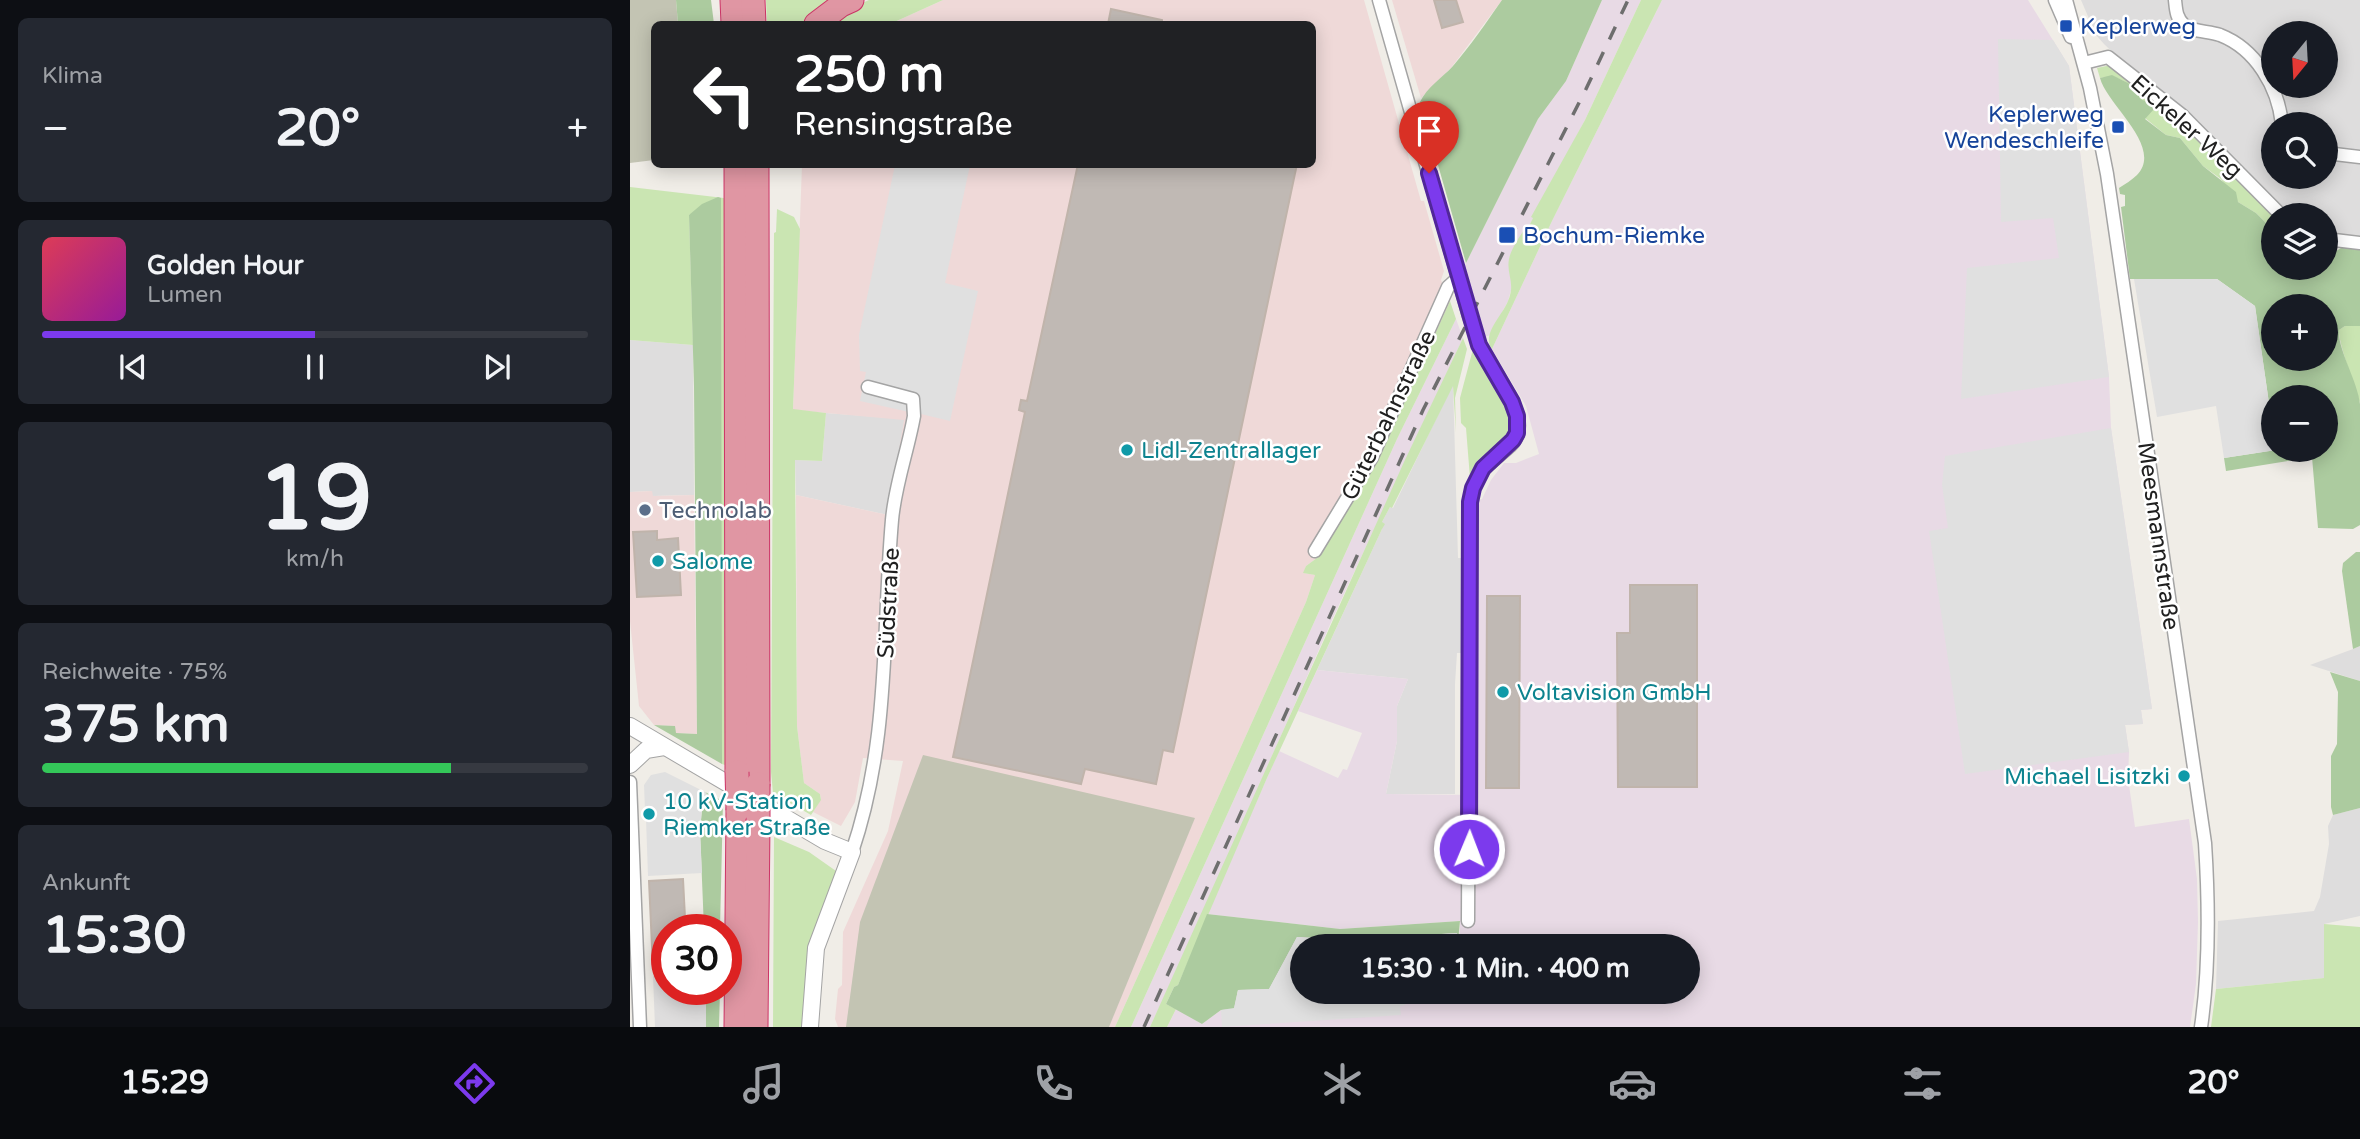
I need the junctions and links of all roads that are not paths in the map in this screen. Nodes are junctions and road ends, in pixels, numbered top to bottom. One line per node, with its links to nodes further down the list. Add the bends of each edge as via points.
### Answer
1 (732, 0): 8 (highway)
2 (753, 0): 9 (highway)
3 (852, 0): 10 (highway)
4 (1379, 0): 23 (street)
5 (2055, 0): 11 (street, Meesmannstraße)
6 (2066, 0): 11 (street, Meesmannstraße)
7 (2175, 0): 13 (street, via 2177,17 2185,27 2222,36 2255,61 2268,77)
8 (733, 21)
9 (754, 21)
10 (820, 21)
11 (2079, 49): 12 (street, Meesmannstraße)
12 (2084, 63): 19 (street, Eickeler Weg, via 2108,57 2183,116); 36 (street, Meesmannstraße, via 2107,174 2205,843 2209,922)
13 (2279, 112)
14 (2338, 154): 15 (street)
15 (2360, 157)
16 (736, 168): 33 (highway, bridge)
17 (757, 168): 22 (highway)
18 (767, 168): 22 (highway)
19 (2269, 203)
20 (2338, 240): 21 (street)
21 (2360, 243)
22 (757, 260): 34 (highway, bridge)
23 (1458, 278): 25 (street, Güterbahnstraße, via 1448,287 1372,457); 31 (street, via 1479,345 1512,402 1518,425 1510,446 1483,468 1470,502)
24 (868, 387): 30 (street, Südstraße, via 913,399 914,416 892,517 888,628 875,766)
25 (1315, 551)
26 (630, 726): 27 (street)
27 (664, 747): 28 (street, via 646,750); 30 (street, via 825,841)
28 (630, 765)
29 (630, 782): 32 (street)
30 (852, 852): 35 (street, Südstraße, via 816,948)
31 (1468, 921)
32 (640, 1027)
33 (736, 1027)
34 (756, 1027)
35 (810, 1027)
36 (2201, 1027)

